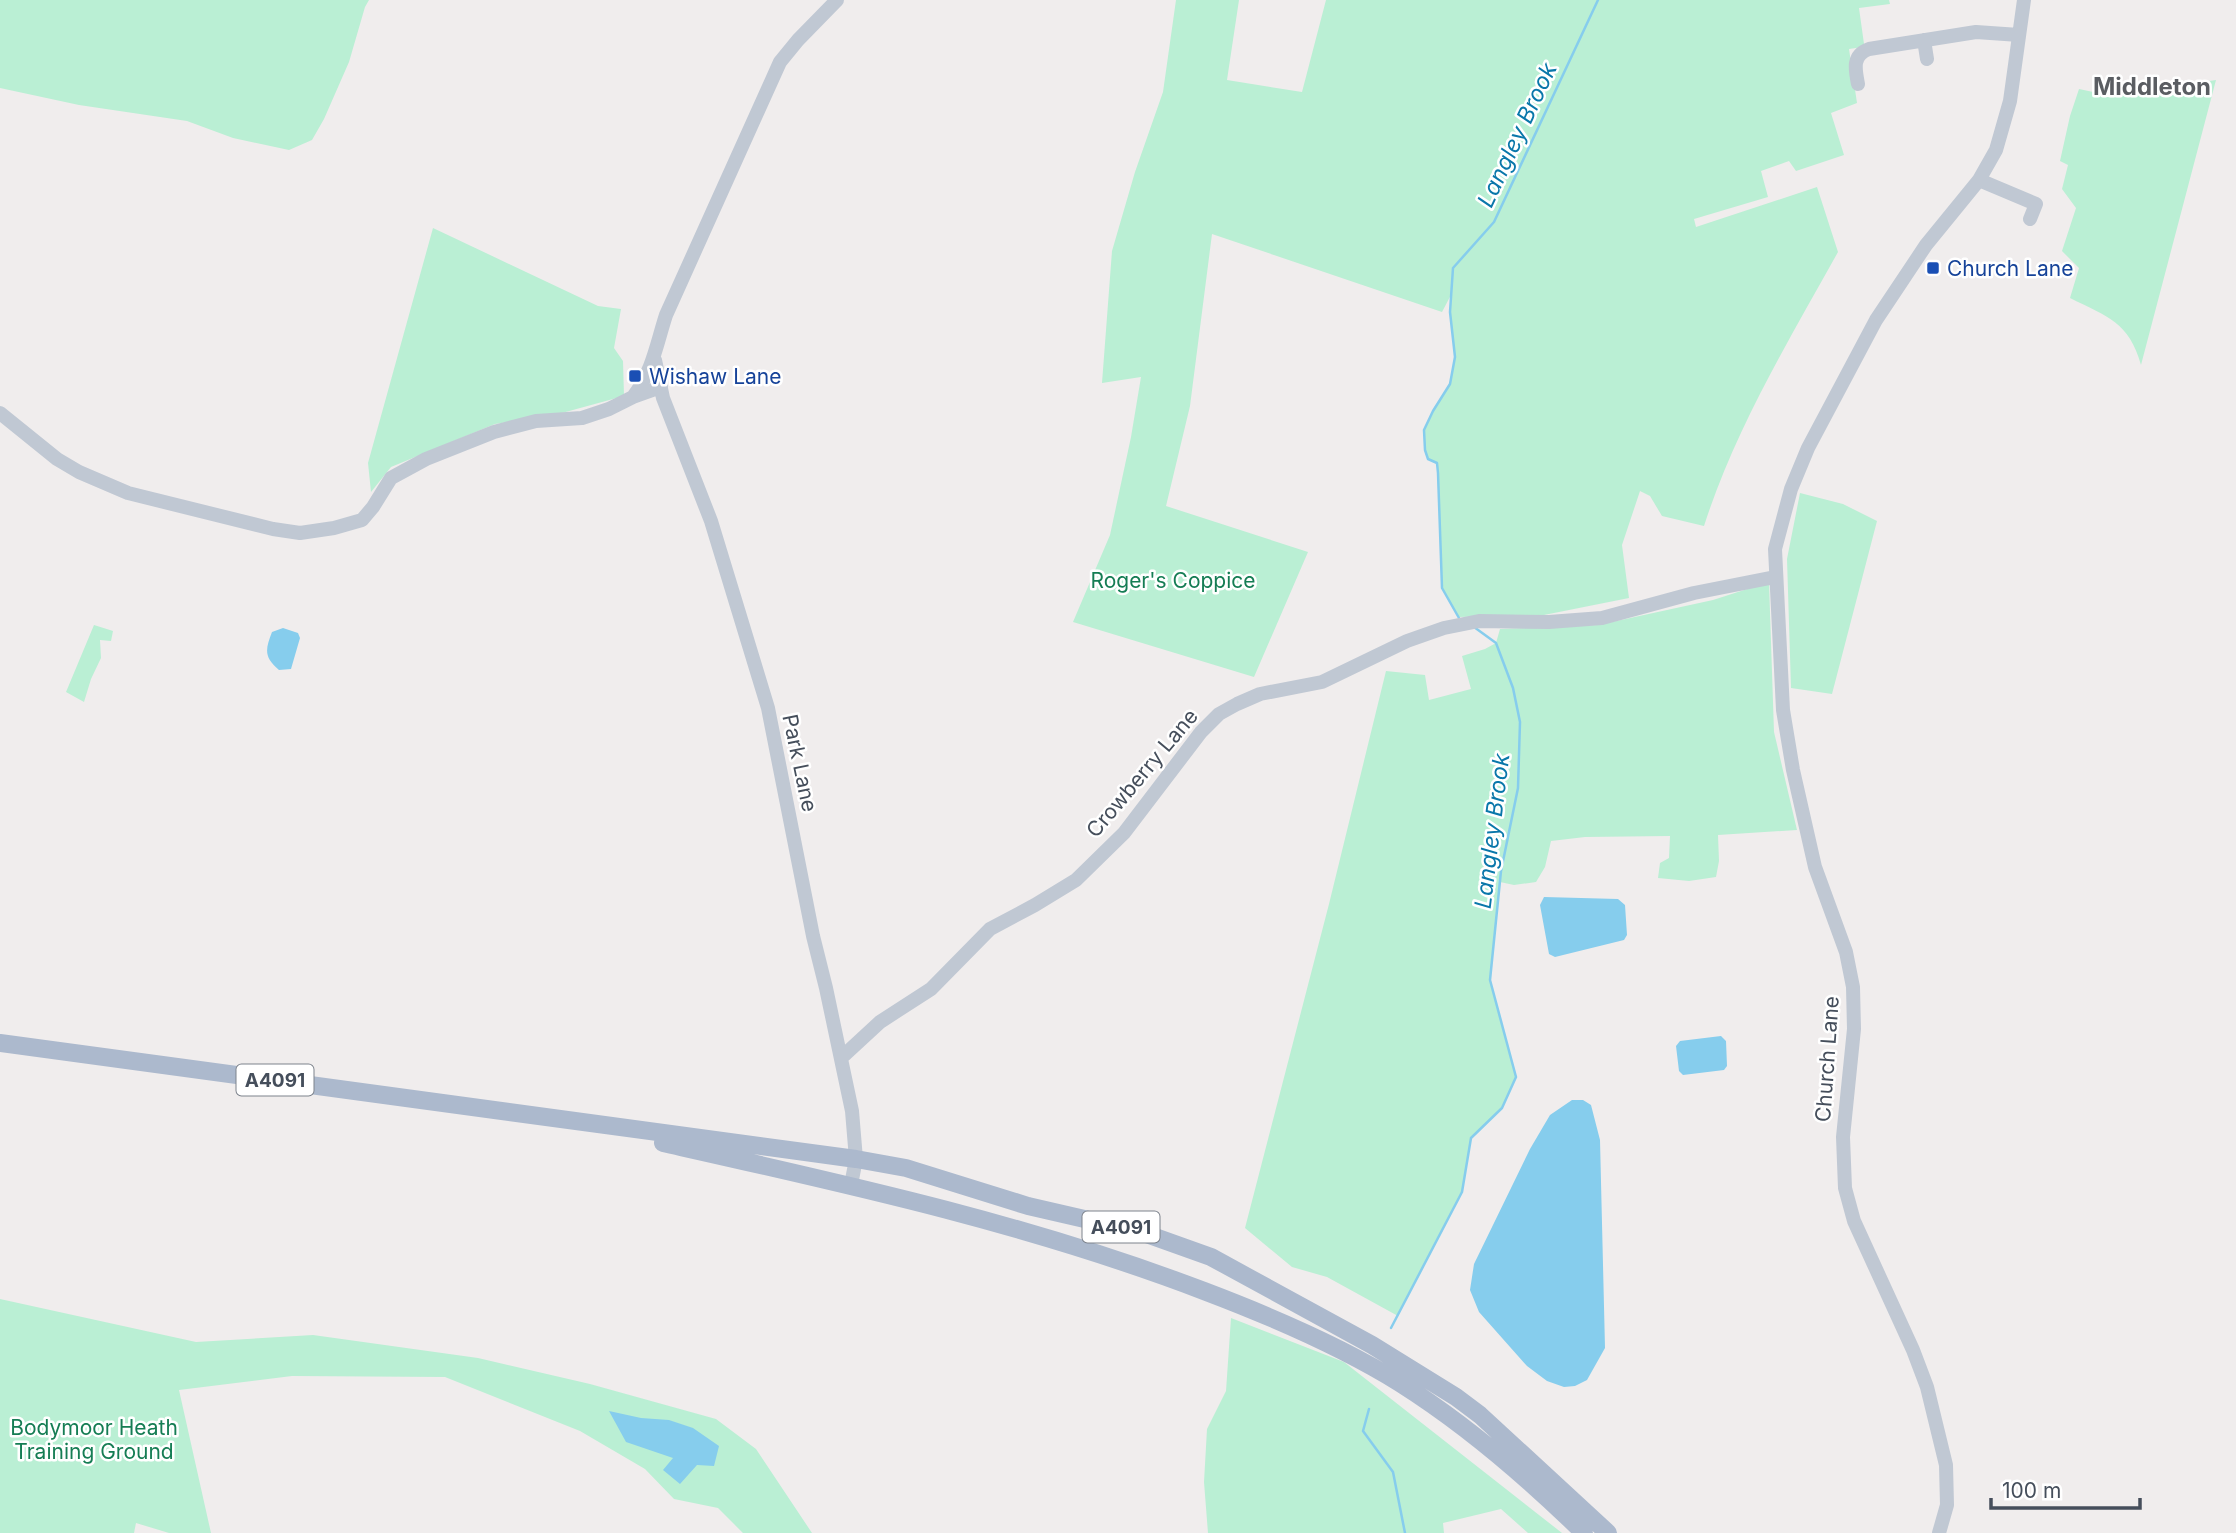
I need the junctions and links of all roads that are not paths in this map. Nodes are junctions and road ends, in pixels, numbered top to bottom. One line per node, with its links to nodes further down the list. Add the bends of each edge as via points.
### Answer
1 (837, 0): 9 (street, via 780,62 666,315)
2 (2024, 0): 3 (street, Church Lane)
3 (2019, 35): 4 (street, via 1976,32); 7 (street, Church Lane, via 2005,121)
4 (1924, 40): 5 (street); 6 (street, via 1860,52 1855,67)
5 (1927, 59)
6 (1858, 84)
7 (1979, 180): 8 (street, via 2036,204); 13 (street, Church Lane, via 1902,278 1808,448 1778,534)
8 (2030, 219)
9 (655, 360): 10 (street, Park Lane); 11 (street)
10 (661, 387): 11 (street); 15 (street, Park Lane, via 711,521 768,708)
11 (633, 397): 12 (street, via 582,418 494,432 426,459 391,478 362,520 300,533 128,493 57,459)
12 (0, 413)
13 (1775, 577): 15 (street, Crowberry Lane, via 1602,618 1479,621 1444,628 1322,682 1260,694 1237,704 1201,732 1124,833 1076,880 990,929 931,989 880,1023); 21 (street, Church Lane, via 1783,710 1793,770 1815,867 1846,952 1853,987 1844,1188 1927,1387 1946,1465 1947,1504)
14 (0, 1043): 16 (main road, A4091)
15 (841, 1058): 17 (street, Park Lane)
16 (551, 1118): 17 (main road, A4091); 18 (main road, A4091)
17 (856, 1159): 18 (street, Park Lane); 20 (main road, A4091, via 906,1168 1028,1206 1142,1231 1211,1257 1361,1338 1457,1397)
18 (851, 1185): 19 (main road, A4091, via 1070,1244 1182,1282 1291,1327 1397,1381 1447,1414 1530,1480)
19 (1584, 1533)
20 (1608, 1533)
21 (1940, 1533)

